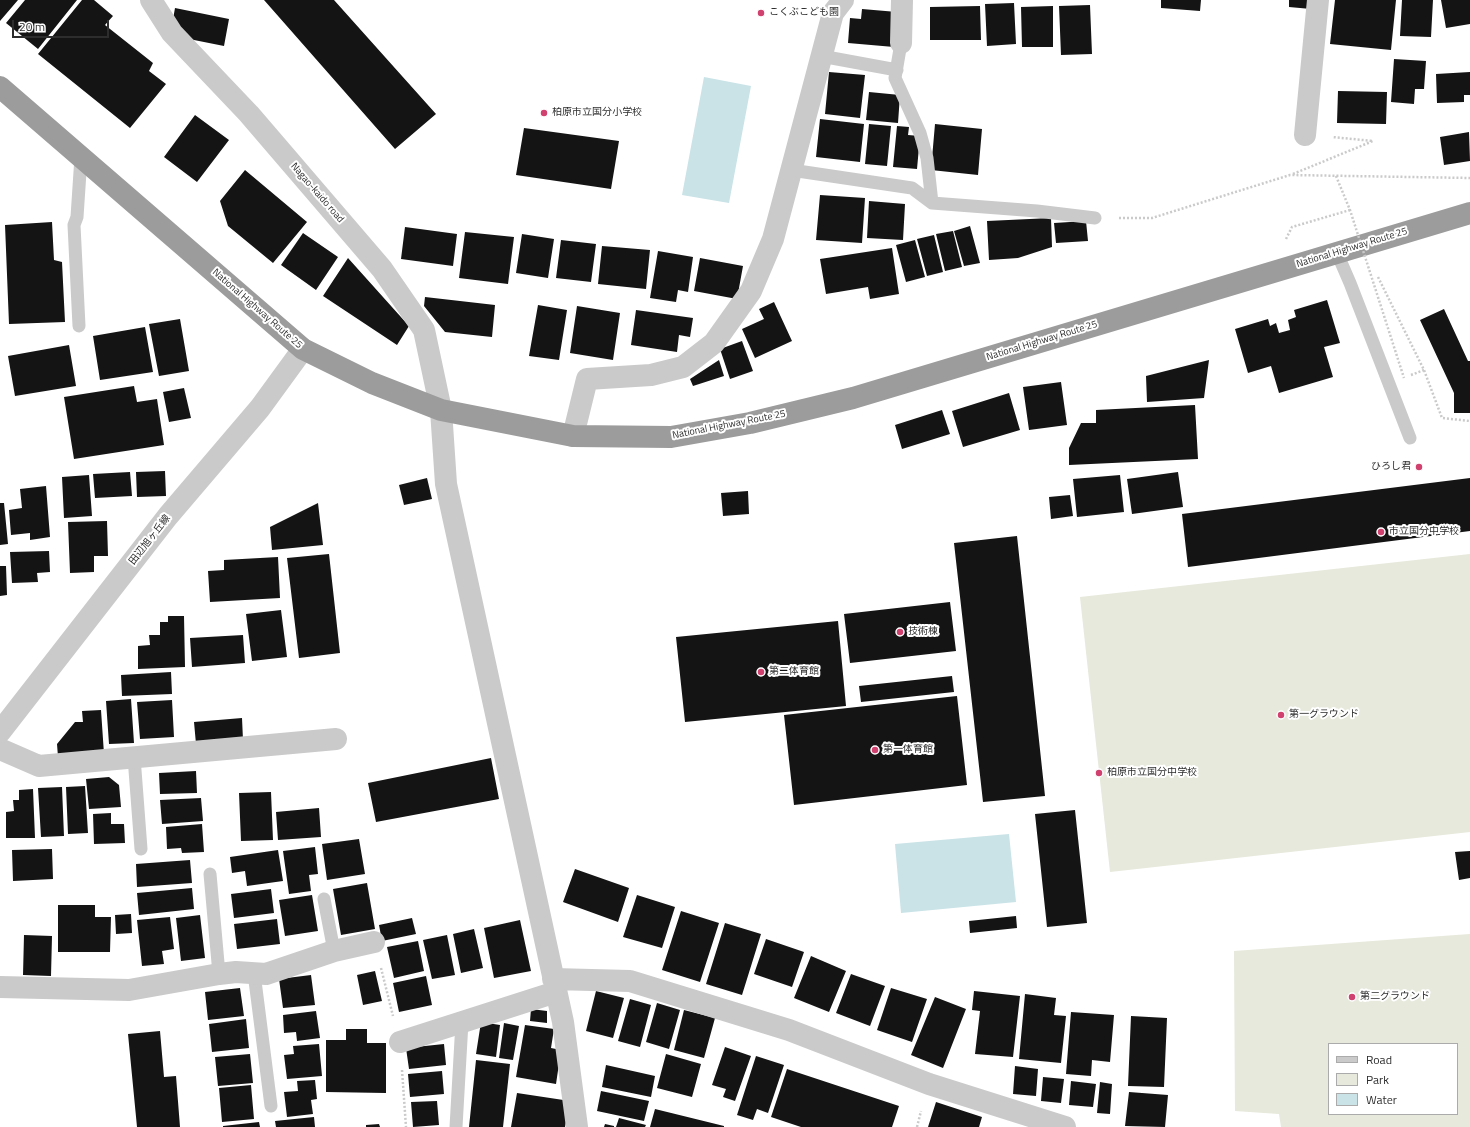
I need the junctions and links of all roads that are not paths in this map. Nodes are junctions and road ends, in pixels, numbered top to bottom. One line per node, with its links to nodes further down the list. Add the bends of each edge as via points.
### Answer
1 (151, 0): 18 (street, Nagao-kaido road, via 172,33 249,114 382,269 424,330)
2 (843, 0): 6 (street, via 833,13)
3 (902, 0): 5 (street)
4 (1318, 0): 9 (street)
5 (901, 43): 7 (lane)
6 (821, 56): 7 (lane); 11 (street)
7 (897, 70): 12 (lane, via 895,78 920,133)
8 (2, 95): 10 (highway, National Highway Route 25)
9 (1305, 134)
10 (81, 157): 16 (lane, via 77,217 74,225); 17 (highway, National Highway Route 25)
11 (791, 170): 12 (lane, via 912,188); 19 (street, via 772,239 751,291 714,343 683,367 651,375 587,379)
12 (932, 203): 14 (lane)
13 (1470, 212): 15 (highway, National Highway Route 25)
14 (1095, 218)
15 (1337, 252): 19 (highway, National Highway Route 25, via 860,396 750,423 671,437); 20 (lane)
16 (79, 326)
17 (302, 349): 18 (highway, National Highway Route 25, via 372,383); 21 (street, 田辺旭ヶ丘線, via 260,408 168,516)
18 (441, 410): 19 (highway, National Highway Route 25); 32 (street, Nagao-kaido road, via 446,484)
19 (573, 436)
20 (1410, 438)
21 (0, 732)
22 (336, 739): 24 (street)
23 (0, 749): 24 (street, via 39,766)
24 (134, 757): 25 (lane)
25 (140, 849)
26 (210, 874): 31 (lane)
27 (324, 899): 29 (lane)
28 (374, 942): 29 (street)
29 (334, 951): 30 (street, via 266,974)
30 (254, 973): 31 (street); 36 (lane)
31 (219, 974): 33 (street, via 129,990)
32 (555, 986): 34 (street); 38 (street, Nagao-kaido road, via 563,1022); 39 (street, via 630,981 789,1030 929,1084)
33 (0, 987)
34 (462, 1022): 35 (street); 37 (lane)
35 (400, 1042)
36 (271, 1106)
37 (456, 1127)
38 (577, 1127)
39 (1065, 1127)

